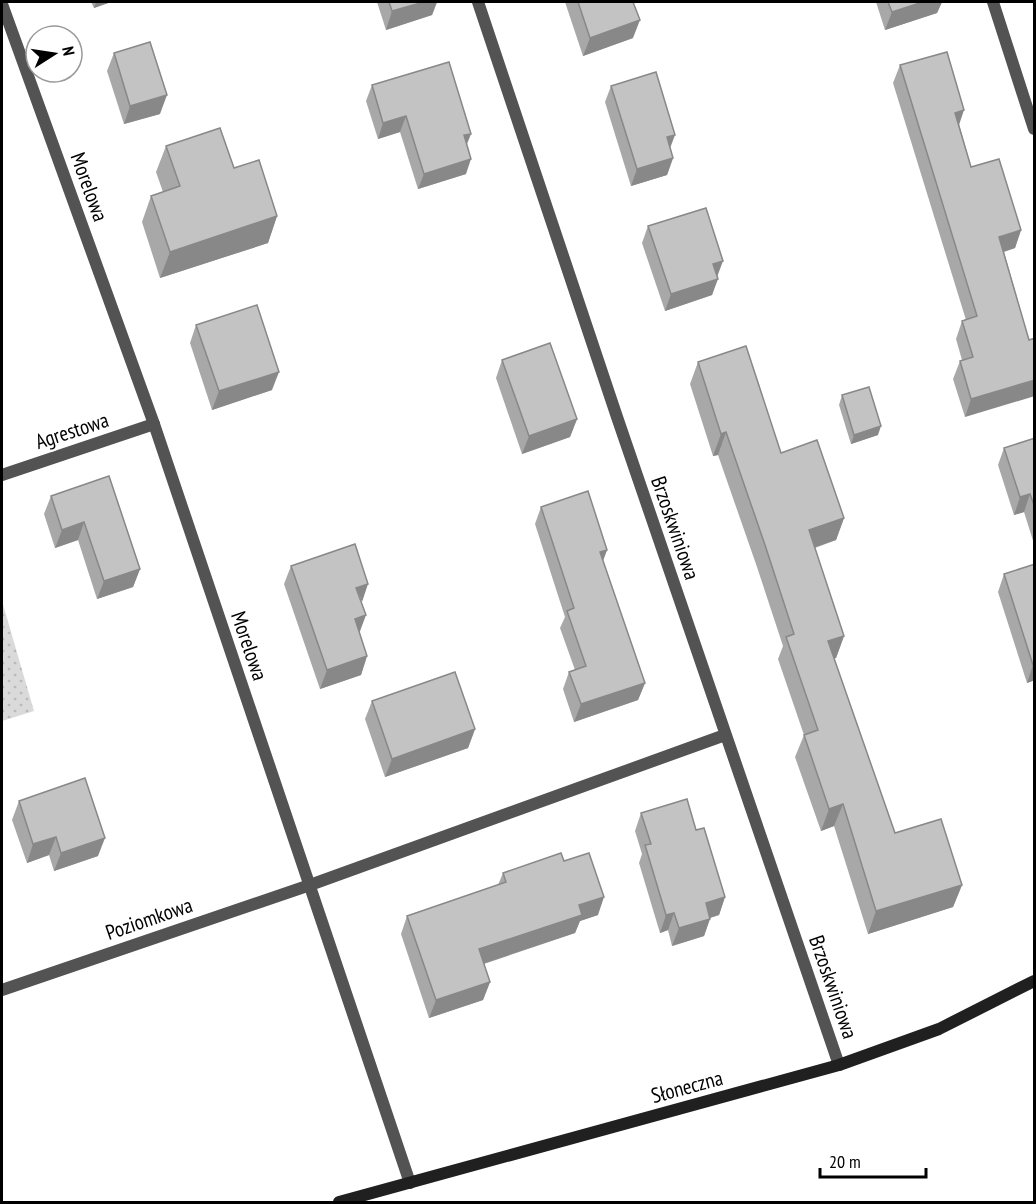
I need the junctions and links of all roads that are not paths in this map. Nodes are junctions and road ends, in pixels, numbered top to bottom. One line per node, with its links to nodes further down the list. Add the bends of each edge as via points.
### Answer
1 (478, 2): 7 (street, Brzoskwiniowa)
2 (993, 2): 4 (street)
3 (2, 4): 5 (street, Morelowa)
4 (1035, 129)
5 (154, 424): 6 (street, Agrestowa); 8 (street, Morelowa)
6 (2, 475)
7 (725, 735): 8 (street); 11 (street, Brzoskwiniowa)
8 (310, 885): 10 (street, Poziomkowa); 12 (street, Morelowa)
9 (1035, 981): 11 (street, Słoneczna, via 939,1029)
10 (2, 990)
11 (839, 1065): 12 (street, Słoneczna)
12 (410, 1183): 13 (street, Słoneczna)
13 (339, 1203)

